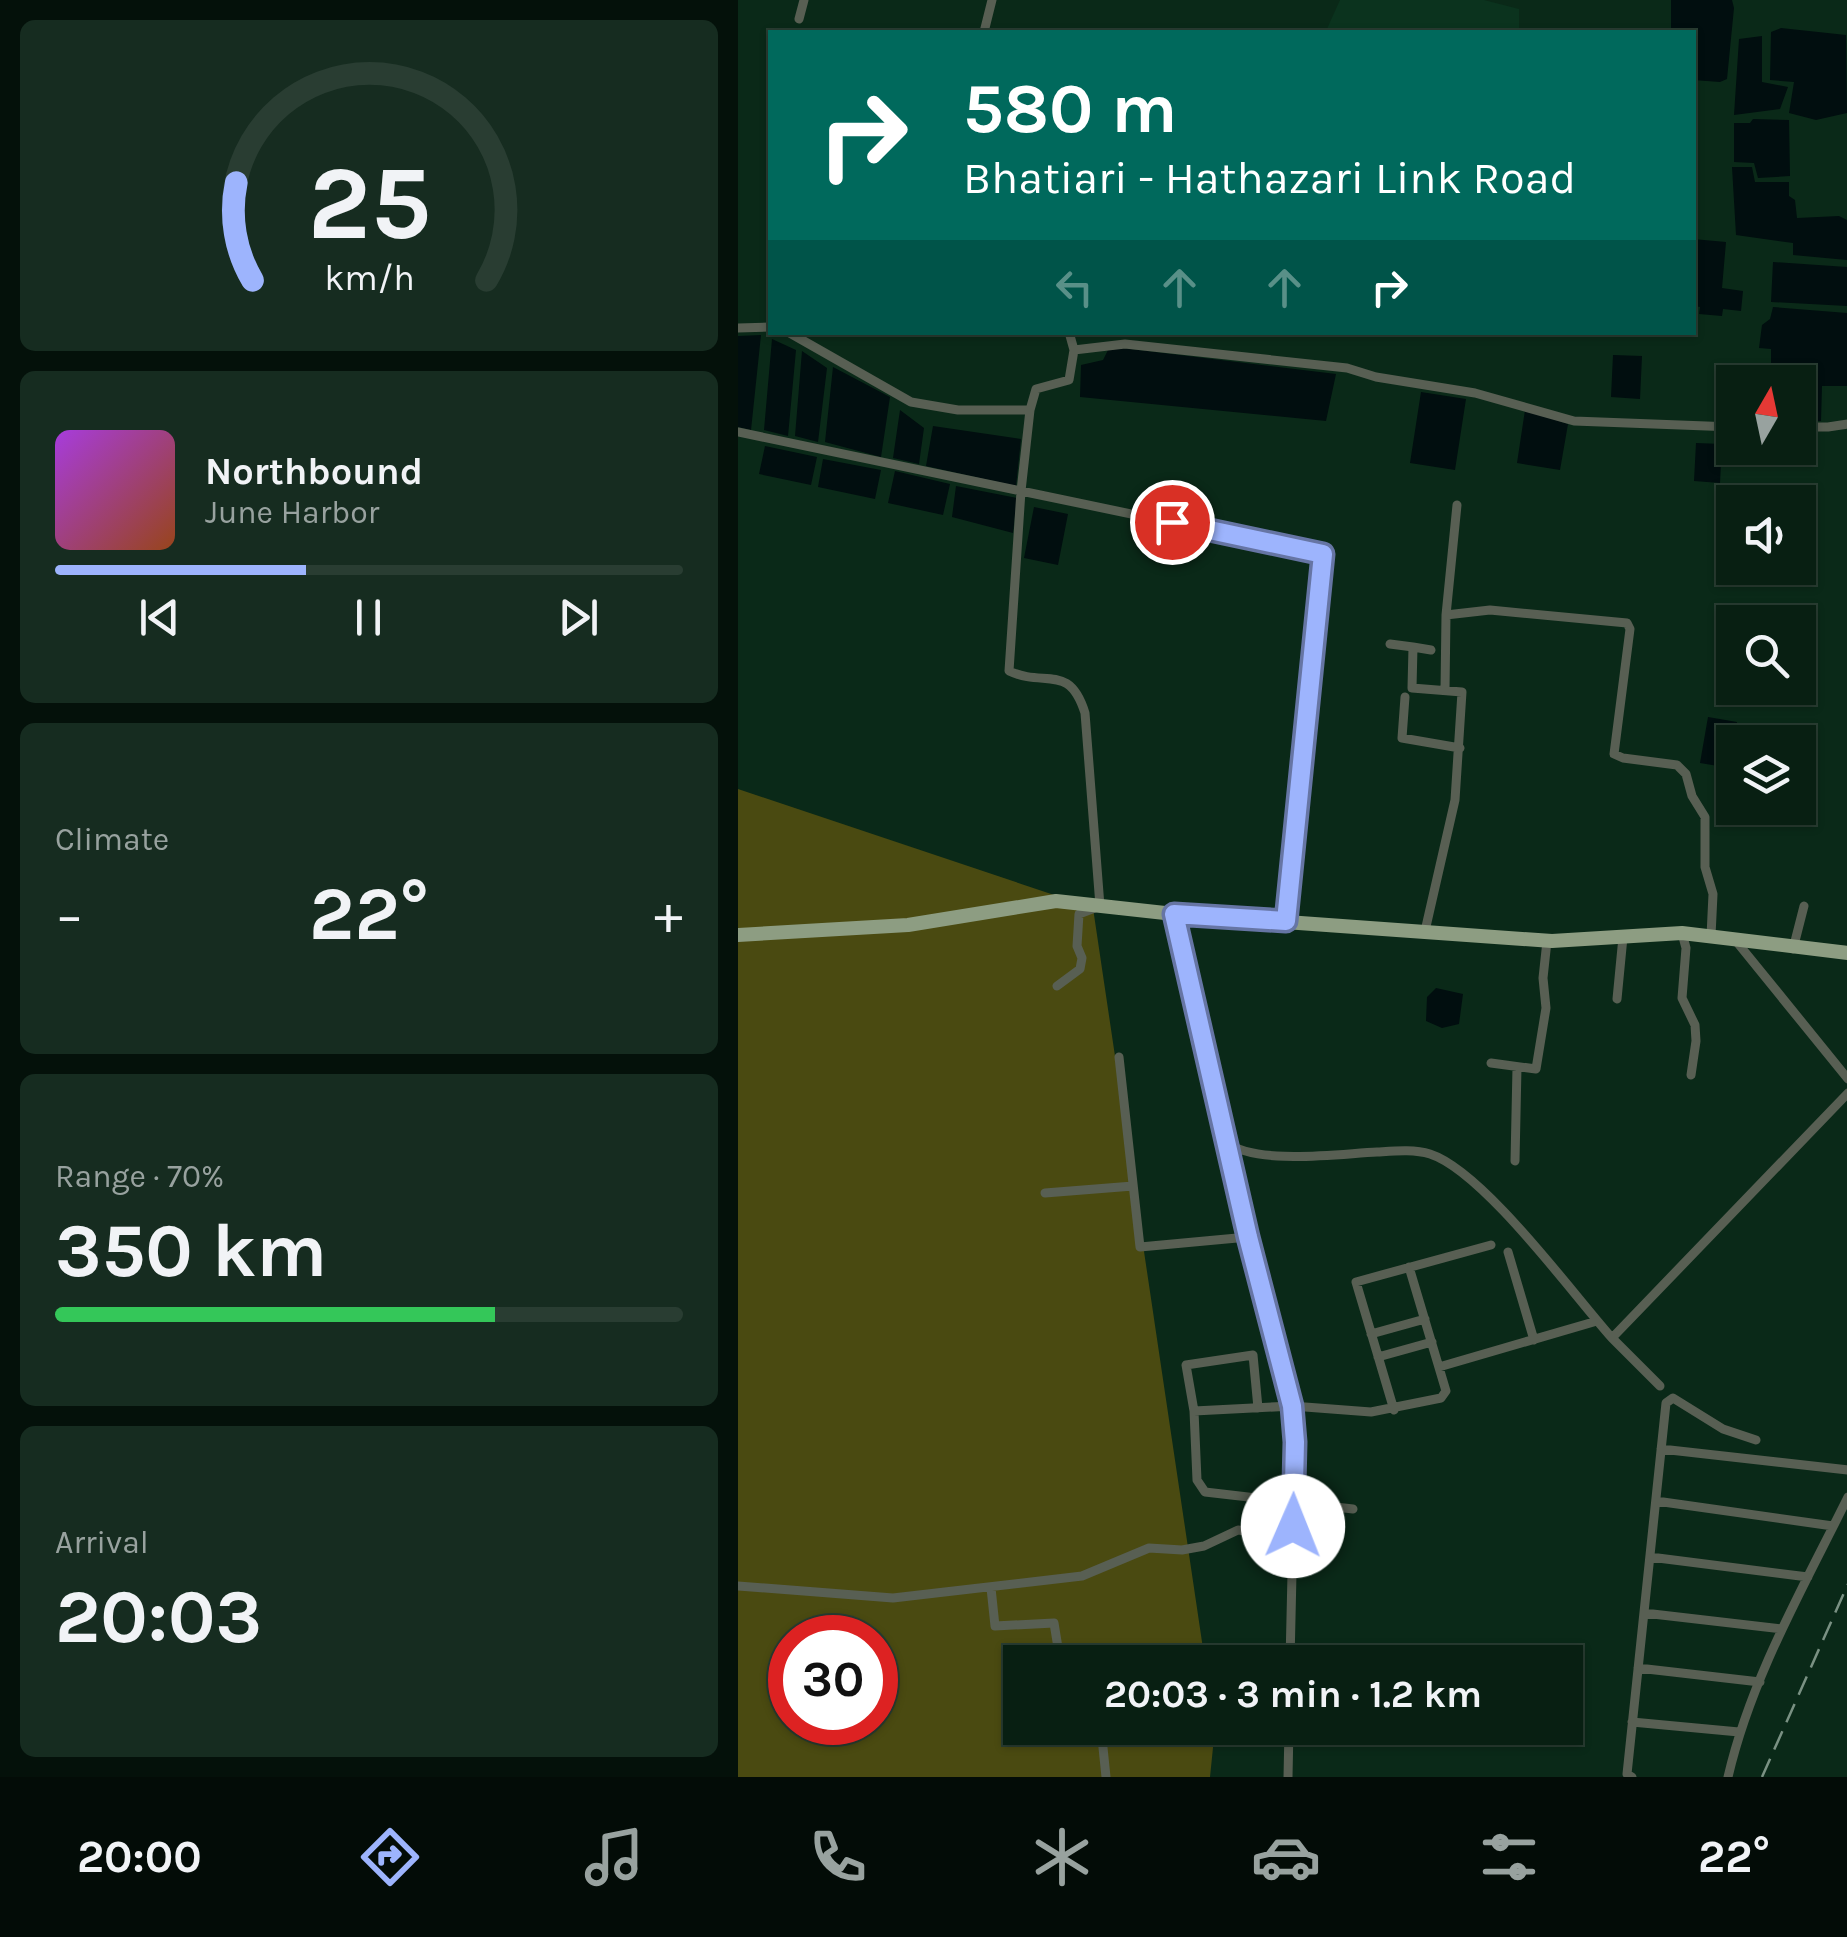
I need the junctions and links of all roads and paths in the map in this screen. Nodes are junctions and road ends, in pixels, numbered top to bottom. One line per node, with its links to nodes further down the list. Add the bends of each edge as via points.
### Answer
1 (804, 0): 3 (street)
2 (992, 0): 4 (street)
3 (799, 19)
4 (984, 30)
5 (768, 327): 6 (street)
6 (738, 328)
7 (793, 335): 10 (street, via 911,402)
8 (1070, 335): 9 (street)
9 (1074, 350): 10 (street, via 1070,380 1036,389); 12 (street, via 1125,344 1347,368 1574,421)
10 (1030, 410): 15 (street)
11 (1848, 424): 13 (street)
12 (1716, 426)
13 (1816, 428)
14 (738, 432): 15 (street)
15 (1021, 490): 24 (street, via 1009,671 1067,682 1079,694); 27 (street, via 1323,554)
16 (1456, 505): 17 (street)
17 (1446, 616): 21 (street); 31 (street, via 1490,610 1627,623 1614,754 1677,765 1686,774 1705,817)
18 (1390, 644): 19 (street)
19 (1413, 647): 20 (street); 21 (street, via 1412,688)
20 (1431, 650)
21 (1444, 690): 23 (street, via 1462,692)
22 (1405, 696): 23 (street, via 1402,738)
23 (1460, 748): 28 (street)
24 (1100, 906): 26 (main road); 30 (main road, via 1049,902 908,924); 37 (street, via 1080,914 1080,970)
25 (1804, 906): 35 (street)
26 (1174, 914): 27 (main road); 45 (street)
27 (1286, 921): 28 (main road)
28 (1425, 931): 34 (main road)
29 (1682, 933): 31 (main road); 32 (main road); 42 (street, via 1682,998 1696,1040)
30 (738, 935)
31 (1712, 936): 33 (main road)
32 (1622, 938): 34 (main road); 38 (street)
33 (1736, 940): 35 (main road); 43 (street)
34 (1547, 941): 41 (street, via 1536,1069)
35 (1794, 949): 36 (main road)
36 (1848, 954)
37 (1057, 986)
38 (1616, 998)
39 (1119, 1056): 47 (street)
40 (1492, 1063): 41 (street)
41 (1517, 1066): 46 (street)
42 (1691, 1075)
43 (1848, 1079)
44 (1848, 1093): 56 (street)
45 (1226, 1142): 49 (street); 54 (street, via 1255,1155 1431,1154 1493,1203)
46 (1515, 1160)
47 (1133, 1186): 48 (street); 49 (street, via 1140,1246)
48 (1046, 1193)
49 (1248, 1237): 62 (street)
50 (1491, 1245): 52 (street)
51 (1508, 1252): 57 (street)
52 (1410, 1267): 53 (street); 55 (street, via 1356,1282)
53 (1425, 1319): 55 (street); 58 (street)
54 (1597, 1321): 56 (street); 57 (street)
55 (1371, 1334): 59 (street)
56 (1612, 1338): 61 (street)
57 (1534, 1340): 60 (street)
58 (1432, 1342): 59 (street); 60 (street)
59 (1378, 1357): 64 (street)
60 (1439, 1367): 64 (street, via 1445,1396)
61 (1660, 1386)
62 (1292, 1406): 63 (street); 64 (street); 71 (street)
63 (1258, 1408): 65 (street); 65 (street, via 1253,1355 1186,1365)
64 (1394, 1410)
65 (1194, 1411): 71 (street, via 1196,1480 1204,1492)
66 (1756, 1440): 67 (street, via 1673,1398 1666,1403)
67 (1661, 1448): 68 (street); 70 (street)
68 (1848, 1470)
69 (1848, 1497): 73 (street)
70 (1656, 1501): 73 (street); 75 (street)
71 (1292, 1504): 72 (street); 74 (street)
72 (1353, 1509)
73 (1833, 1526): 76 (street)
74 (1293, 1548): 78 (street, via 1238,1530 1204,1546 1148,1548 1082,1576); 82 (street)
75 (1650, 1557): 76 (street); 79 (street)
76 (1808, 1577): 80 (street)
77 (738, 1586): 78 (street, via 893,1598)
78 (992, 1588): 81 (street, via 995,1626 1053,1622)
79 (1644, 1613): 80 (street); 83 (street)
80 (1782, 1629): 84 (street)
81 (1057, 1645)
82 (1290, 1645)
83 (1638, 1668): 84 (street); 85 (street)
84 (1760, 1682): 86 (street)
85 (1632, 1722): 86 (street); 91 (street, via 1626,1774)
86 (1739, 1732): 92 (street)
87 (1103, 1745): 89 (street)
88 (1289, 1745): 90 (street)
89 (1106, 1777)
90 (1288, 1777)
91 (1632, 1777)
92 (1728, 1777)

